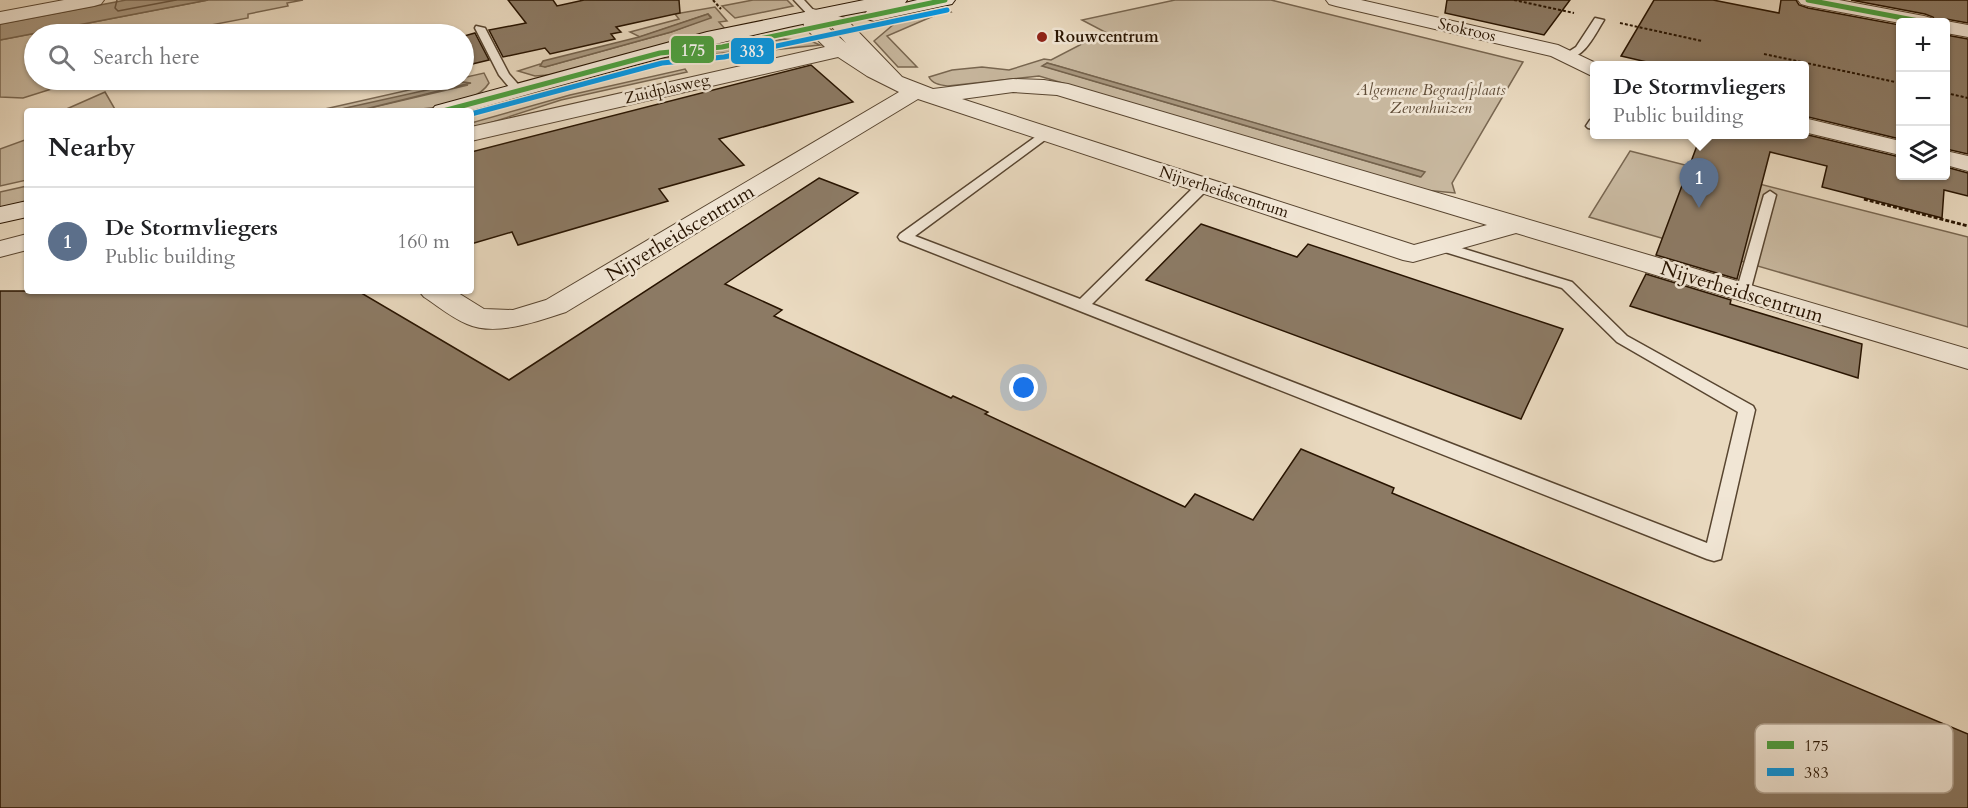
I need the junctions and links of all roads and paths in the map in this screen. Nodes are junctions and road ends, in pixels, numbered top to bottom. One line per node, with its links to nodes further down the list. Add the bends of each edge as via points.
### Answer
1 (94, 0): 7 (street)
2 (897, 0): 6 (street, Zuidplasweg)
3 (945, 0): 10 (street, Zuidplasweg)
4 (1336, 0): 17 (street, Stokroos)
5 (1808, 0): 8 (street)
6 (809, 14): 10 (street, Zuidplasweg); 15 (street, Nijverheidscentrum); 23 (street, Zuidplasweg, via 722,47 660,53)
7 (0, 18)
8 (1903, 18)
9 (1599, 20): 17 (lane, via 1580,49)
10 (838, 22): 14 (street, Nijverheidscentrum)
11 (480, 28): 23 (lane, via 504,75)
12 (1950, 28): 13 (street)
13 (1968, 31)
14 (862, 45): 15 (street, Zuidplasweg); 22 (street, Nijverheidscentrum)
15 (839, 51): 22 (street, Nijverheidscentrum); 28 (street, Zuidplasweg)
16 (1764, 54): 18 (path)
17 (1569, 56): 20 (street, Stokroos)
18 (1797, 61)
19 (1809, 64): 21 (path)
20 (1590, 69)
21 (1896, 82)
22 (915, 90): 29 (street, Nijverheidscentrum); 38 (street, Nijverheidscentrum, via 1043,85); 44 (street, Nijverheidscentrum, via 556,306 515,319 478,318)
23 (518, 91): 26 (street, Zuidplasweg)
24 (1950, 94): 25 (path)
25 (1968, 98)
26 (454, 108)
27 (1809, 126): 30 (street)
28 (474, 133)
29 (1045, 134): 33 (street, Nijverheidscentrum); 45 (lane, via 905,237)
30 (1896, 147)
31 (1950, 159): 32 (street)
32 (1968, 164)
33 (1203, 186): 41 (street, Nijverheidscentrum, via 1413,254); 45 (lane)
34 (1770, 195): 43 (lane)
35 (1864, 199): 39 (path)
36 (24, 210): 37 (street)
37 (0, 215)
38 (1516, 225): 41 (street, Nijverheidscentrum); 43 (street, Nijverheidscentrum)
39 (1968, 226)
40 (24, 243): 42 (street)
41 (1440, 246): 45 (lane, via 1567,285 1622,339 1747,410 1714,554)
42 (0, 249)
43 (1743, 292): 46 (street, Nijverheidscentrum)
44 (439, 294)
45 (1082, 305)
46 (1968, 359)

